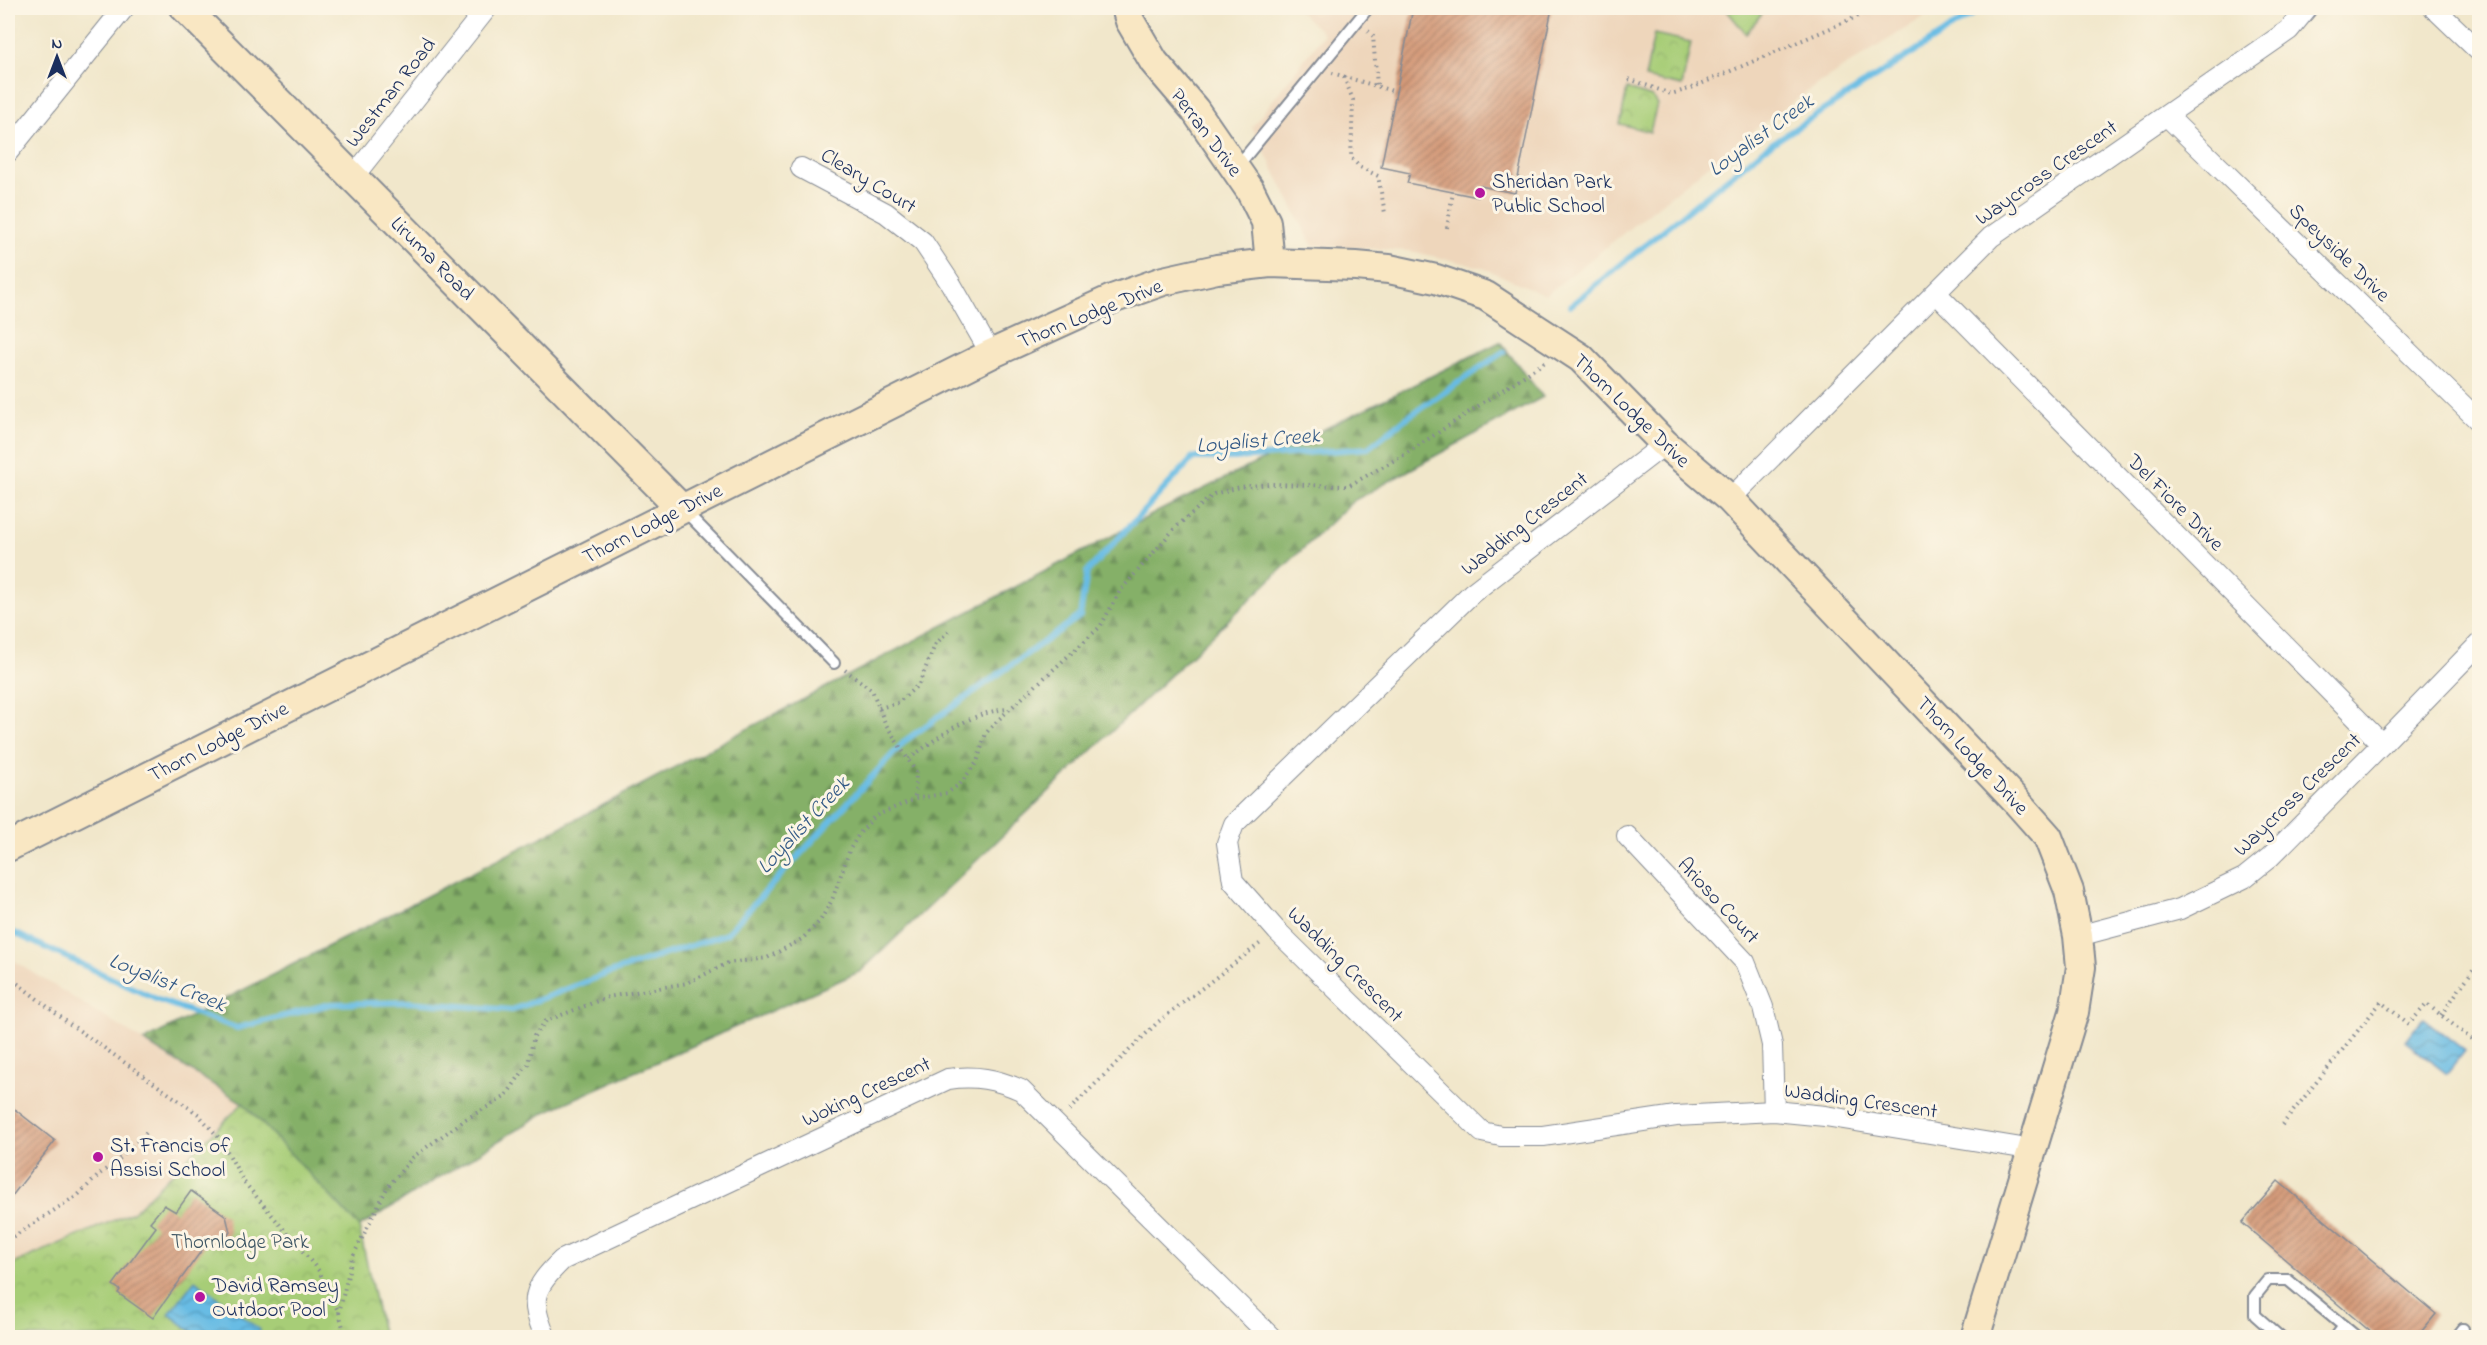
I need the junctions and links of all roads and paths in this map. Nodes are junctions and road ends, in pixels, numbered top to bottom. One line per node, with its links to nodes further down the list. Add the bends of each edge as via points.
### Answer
1 (124, 8): 17 (street)
2 (185, 8): 20 (street, Liruma Road)
3 (487, 8): 20 (street, Westman Road)
4 (1126, 8): 19 (street, Perran Drive, via 1154,62)
5 (1368, 8): 9 (lane)
6 (1876, 8): 13 (path, via 1689,89 1671,94)
7 (2307, 8): 16 (street, Waycross Crescent, via 2289,30)
8 (2434, 8): 10 (street)
9 (1357, 20): 11 (lane); 14 (path, via 1373,36)
10 (2480, 52)
11 (1317, 69): 12 (path); 19 (lane)
12 (1344, 77): 14 (path); 22 (path, via 1353,100 1351,158 1378,176)
13 (1629, 79)
14 (1377, 85): 15 (path)
15 (1396, 92)
16 (2167, 117): 25 (street, Waycross Crescent, via 1991,237); 28 (street, Speyside Drive)
17 (8, 152)
18 (801, 168): 27 (street, Cleary Court, via 886,213 923,242)
19 (1235, 168): 24 (street, Perran Drive, via 1266,222)
20 (353, 177): 31 (street, Liruma Road)
21 (1452, 192): 23 (path)
22 (1385, 213)
23 (1447, 228)
24 (1270, 263): 26 (street, Thorn Lodge Drive, via 1389,269 1436,279 1486,296); 27 (street, Thorn Lodge Drive, via 1163,281 1112,299)
25 (1936, 294): 30 (street, Waycross Crescent); 37 (street, Del Fiore Drive)
26 (1566, 348): 29 (street, Thorn Lodge Drive, via 1581,358); 36 (path, via 1404,455 1348,486 1270,484 1214,494 1175,528 1120,591 1100,627)
27 (991, 354): 31 (street, Thorn Lodge Drive)
28 (2480, 422)
29 (1665, 444): 30 (street, Thorn Lodge Drive); 42 (street, Wadding Crescent, via 1472,593 1234,824 1227,843 1233,881)
30 (1730, 499): 43 (street, Thorn Lodge Drive, via 2048,837 2069,891)
31 (681, 508): 34 (lane); 41 (street, Thorn Lodge Drive)
32 (949, 630): 35 (path, via 934,645 919,684 898,703)
33 (2480, 643): 37 (street, Waycross Crescent)
34 (834, 663): 35 (path, via 872,690)
35 (879, 708): 38 (path)
36 (1010, 708): 38 (path, via 993,710 964,722); 39 (path, via 987,733 976,762 960,784 947,792)
37 (2382, 744): 43 (street, Waycross Crescent, via 2244,878 2180,909)
38 (909, 759): 39 (path, via 916,772)
39 (915, 799): 54 (path, via 875,816 859,834 849,849 832,900 820,921 802,939 767,958 728,963 687,983 608,997 546,1021 534,1036 528,1064 505,1097 413,1157 387,1188 352,1258)
40 (1627, 837): 48 (street, Arioso Court, via 1745,962 1763,1007 1772,1045)
41 (8, 847)
42 (1277, 931): 48 (street, Wadding Crescent, via 1482,1132 1543,1136 1676,1116); 49 (path, via 1158,1022)
43 (2078, 936): 52 (street, Thorn Lodge Drive, via 2081,967 2074,1012)
44 (2480, 960): 46 (path)
45 (8, 976): 54 (path, via 198,1114 221,1140 244,1182 319,1271)
46 (2441, 1015): 47 (path); 50 (path, via 2427,1004 2409,1024 2381,1002)
47 (2480, 1046)
48 (1774, 1111): 52 (street, Wadding Crescent)
49 (1055, 1123): 57 (street, Woking Crescent, via 1021,1090 999,1080 948,1079 562,1260 536,1294 535,1313); 58 (street, Woking Crescent)
50 (2282, 1125)
51 (147, 1132): 53 (path, via 78,1195)
52 (2034, 1150): 59 (street, Thorn Lodge Drive)
53 (8, 1240)
54 (339, 1313): 56 (path)
55 (2344, 1326): 60 (lane, via 2288,1280 2268,1280 2255,1296 2255,1315); 61 (lane); 62 (lane)
56 (346, 1338)
57 (546, 1338)
58 (1272, 1338)
59 (1975, 1338)
60 (2281, 1338)
61 (2335, 1338)
62 (2358, 1338)

